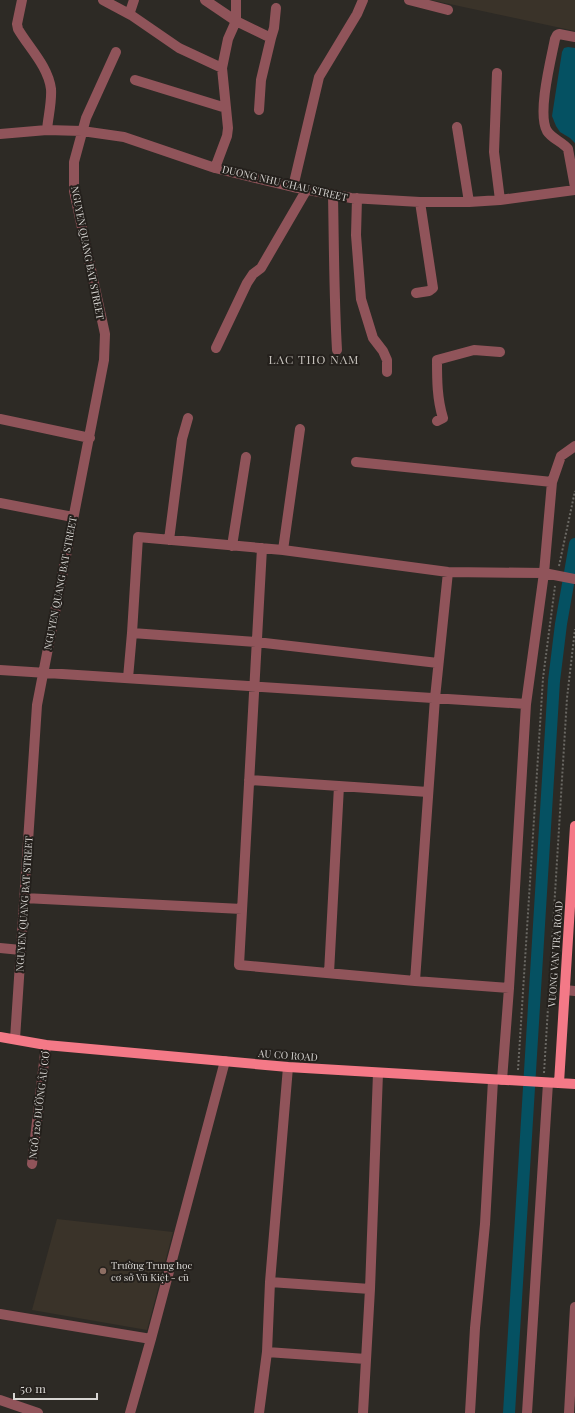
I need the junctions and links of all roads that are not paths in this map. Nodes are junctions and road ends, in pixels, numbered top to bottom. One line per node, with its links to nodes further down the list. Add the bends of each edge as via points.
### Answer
1 (22, 0): 21 (street, via 18,29 45,70 51,89)
2 (103, 0): 10 (street)
3 (134, 0): 10 (street)
4 (205, 0): 11 (street)
5 (236, 0): 11 (street)
6 (363, 0): 25 (street, via 319,77)
7 (409, 0): 9 (street)
8 (276, 8): 13 (street)
9 (448, 10)
10 (131, 15): 15 (street, via 179,48)
11 (236, 21): 13 (street); 15 (street, via 228,39)
12 (575, 37): 27 (street, via 559,34 555,39 544,109 548,133 568,149)
13 (271, 38): 19 (street, via 261,80)
14 (116, 52): 22 (street, NGUYEN QUANG BAT STREET)
15 (222, 68): 18 (street)
16 (497, 72): 30 (street, via 494,152)
17 (135, 80): 18 (street)
18 (226, 108): 24 (street, via 227,136)
19 (259, 110)
20 (457, 127): 32 (street)
21 (47, 130): 22 (street, DUONG NHU CHAU STREET); 23 (street, DUONG NHU CHAU STREET)
22 (82, 132): 24 (street, DUONG NHU CHAU STREET, via 124,137); 42 (street, NGUYEN QUANG BAT STREET, via 74,162 74,191 105,334 104,360)
23 (0, 134)
24 (215, 168): 25 (street, DUONG NHU CHAU STREET)
25 (293, 187): 26 (street, DUONG NHU CHAU STREET)
26 (307, 189): 28 (street, DUONG NHU CHAU STREET); 34 (street, via 261,268 247,283)
27 (575, 189): 30 (street, DUONG NHU CHAU STREET)
28 (333, 195): 29 (street, DUONG NHU CHAU STREET); 35 (street)
29 (357, 198): 31 (street, DUONG NHU CHAU STREET); 37 (street, via 356,235 361,299 373,338 387,360)
30 (500, 200): 32 (street, DUONG NHU CHAU STREET)
31 (420, 202): 32 (street, DUONG NHU CHAU STREET); 33 (street, via 433,288)
32 (469, 202)
33 (416, 293)
34 (216, 348)
35 (337, 350)
36 (500, 352): 40 (street, via 474,350 437,360 440,409 443,418)
37 (387, 372)
38 (188, 418): 49 (street, via 182,439)
39 (0, 419): 42 (street)
40 (437, 421)
41 (300, 429): 52 (street)
42 (90, 438): 48 (street, NGUYEN QUANG BAT STREET)
43 (575, 446): 46 (street, via 561,456)
44 (246, 457): 50 (street)
45 (356, 462): 46 (street)
46 (552, 482): 54 (street)
47 (0, 503): 48 (street)
48 (73, 517): 60 (street, NGUYEN QUANG BAT STREET)
49 (169, 540): 50 (street); 56 (street, via 138,537)
50 (232, 546): 51 (street)
51 (262, 548): 52 (street); 57 (street)
52 (283, 550): 53 (street)
53 (448, 572): 54 (street); 58 (street)
54 (544, 573): 55 (street); 64 (street)
55 (575, 579)
56 (132, 633): 57 (street); 61 (street)
57 (256, 642): 58 (street); 62 (street)
58 (438, 663): 63 (street)
59 (0, 670): 60 (street)
60 (42, 673): 61 (street); 69 (street, NGUYEN QUANG BAT STREET, via 37,705)
61 (128, 678): 62 (street)
62 (254, 686): 63 (street); 65 (street)
63 (435, 698): 64 (street); 67 (street)
64 (526, 704): 75 (street)
65 (249, 780): 66 (street); 70 (street)
66 (339, 786): 67 (street); 73 (street)
67 (428, 792): 74 (street)
68 (575, 826): 76 (main road, VUONG VAN TRA ROAD)
69 (24, 898): 70 (street); 72 (street, NGUYEN QUANG BAT STREET)
70 (242, 909): 73 (street, via 239,965)
71 (0, 948): 72 (street)
72 (21, 950): 78 (street, NGUYEN QUANG BAT STREET)
73 (329, 973): 74 (street)
74 (415, 981): 75 (street)
75 (509, 988): 83 (street)
76 (570, 991): 85 (main road, VUONG VAN TRA ROAD)
77 (0, 1037): 78 (main road, AU CO ROAD)
78 (16, 1039): 79 (main road, AU CO ROAD)
79 (46, 1045): 80 (main road, AU CO ROAD); 87 (street, NGÕ 120 ĐƯỜNG ÂU CƠ)
80 (225, 1061): 81 (main road, AU CO ROAD); 92 (street)
81 (288, 1068): 82 (main road, AU CO ROAD); 88 (street)
82 (378, 1072): 83 (main road, AU CO ROAD); 89 (street)
83 (506, 1080): 84 (main road, AU CO ROAD); 100 (street, via 485,1224)
84 (546, 1082): 85 (main road, AU CO ROAD); 101 (street)
85 (559, 1083): 86 (main road, AU CO ROAD)
86 (575, 1084)
87 (32, 1164)
88 (270, 1282): 89 (street); 93 (street)
89 (370, 1290): 94 (street)
90 (575, 1307): 102 (street)
91 (0, 1314): 92 (street)
92 (151, 1339): 97 (street)
93 (267, 1352): 94 (street); 98 (street)
94 (366, 1360): 99 (street)
95 (0, 1400): 96 (street)
96 (38, 1413)
97 (130, 1413)
98 (259, 1413)
99 (363, 1413)
100 (470, 1413)
101 (527, 1413)
102 (569, 1413)

